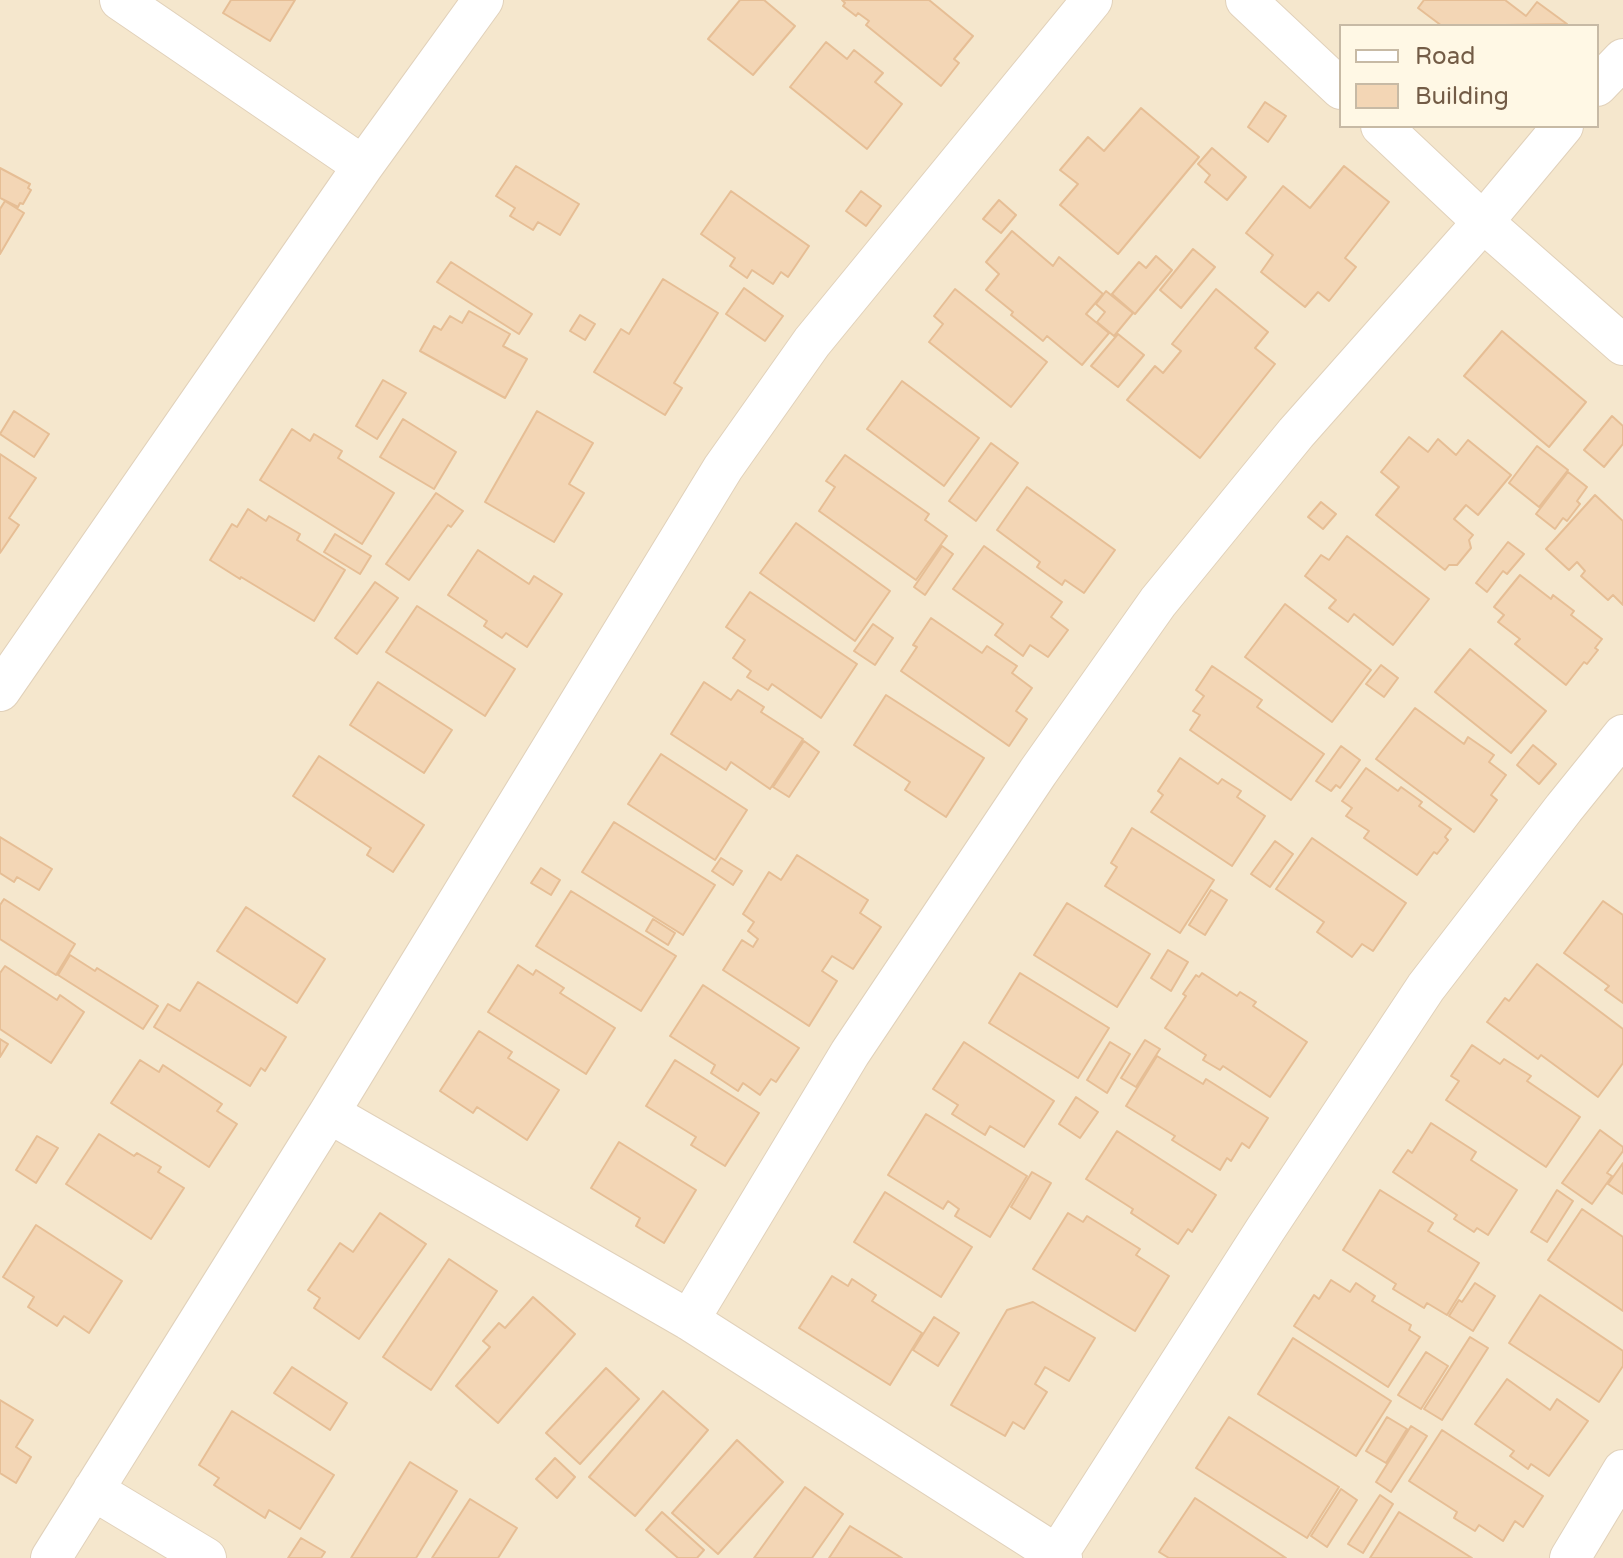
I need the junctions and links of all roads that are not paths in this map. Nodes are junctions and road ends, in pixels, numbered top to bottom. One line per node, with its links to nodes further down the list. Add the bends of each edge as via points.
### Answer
1 (120, 0): 10 (street)
2 (483, 0): 10 (street)
3 (1092, 0): 15 (street, via 812,342 723,468)
4 (1246, 0): 7 (street)
5 (1623, 59): 6 (street)
6 (1599, 84)
7 (1339, 87)
8 (1383, 128): 11 (street)
9 (1561, 128): 11 (street)
10 (363, 166): 13 (street)
11 (1483, 222): 12 (street); 16 (street, via 1296,433 1149,615 850,1053)
12 (1623, 345)
13 (0, 691)
14 (1623, 735): 19 (street, via 1426,987)
15 (329, 1113): 16 (street); 18 (street)
16 (689, 1320): 19 (street)
17 (1623, 1470): 22 (street)
18 (93, 1490): 20 (street); 21 (street)
19 (1059, 1557)
20 (51, 1558)
21 (206, 1558)
22 (1570, 1558)

